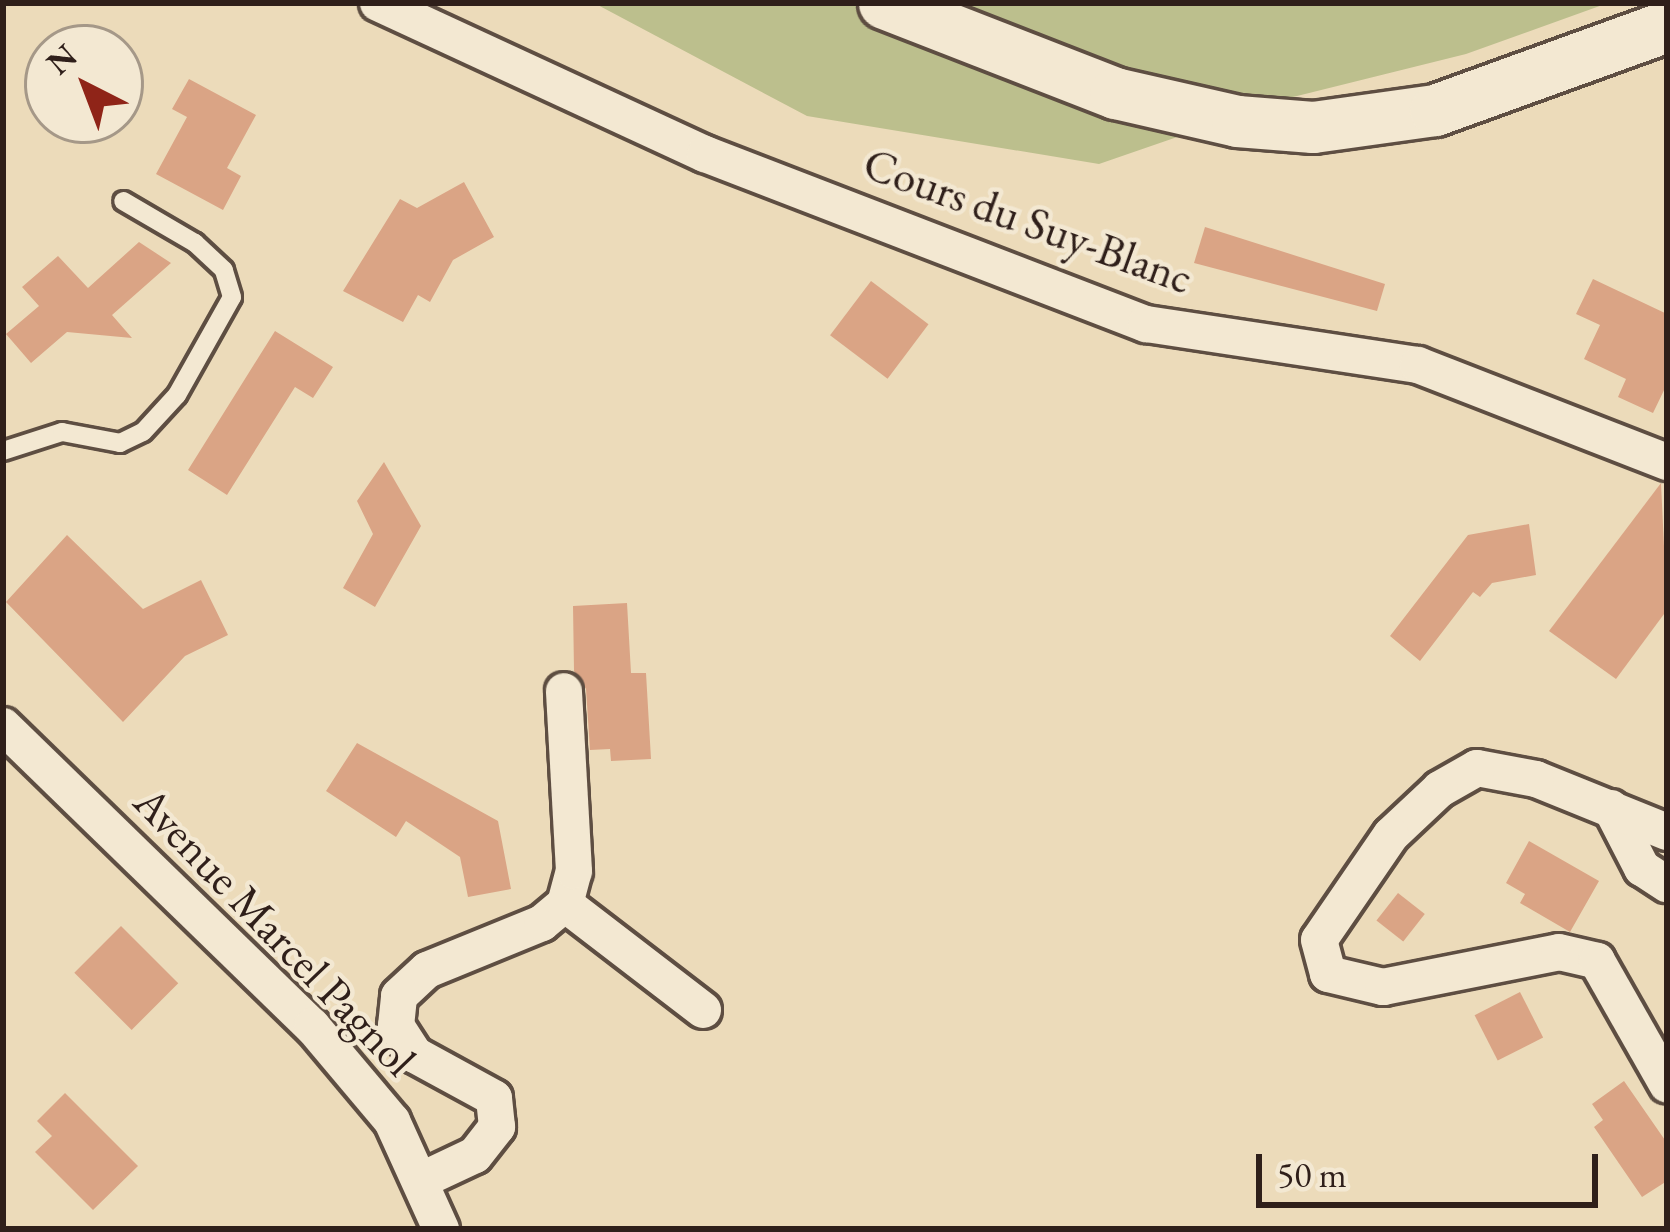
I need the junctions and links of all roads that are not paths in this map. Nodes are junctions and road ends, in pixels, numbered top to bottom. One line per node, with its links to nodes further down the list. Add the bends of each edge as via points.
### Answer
1 (378, 3): 6 (street, Cours du Suy-Blanc, via 705,154 1146,324 1418,365)
2 (884, 3): 3 (main road, via 1115,93 1237,121 1313,127 1435,110)
3 (1667, 26)
4 (123, 201): 5 (lane, via 194,243 224,270 232,297 177,394 143,432 120,443 62,432)
5 (3, 451)
6 (1667, 462)
7 (564, 691): 12 (street, via 574,871)
8 (3, 726): 15 (street, Avenue Marcel Pagnol, via 312,1026 392,1120)
9 (1611, 808): 10 (street); 11 (street, via 1642,868); 14 (street, via 1536,779 1477,768 1440,789 1391,835 1319,940 1328,974 1383,987 1559,952 1597,961)
10 (1667, 832)
11 (1667, 884)
12 (565, 904): 13 (street); 15 (street, via 542,923 427,970 399,996 396,1026 415,1055 494,1098 497,1127 475,1155)
13 (703, 1010)
14 (1667, 1084)
15 (424, 1179): 16 (street, Avenue Marcel Pagnol)
16 (442, 1229)

